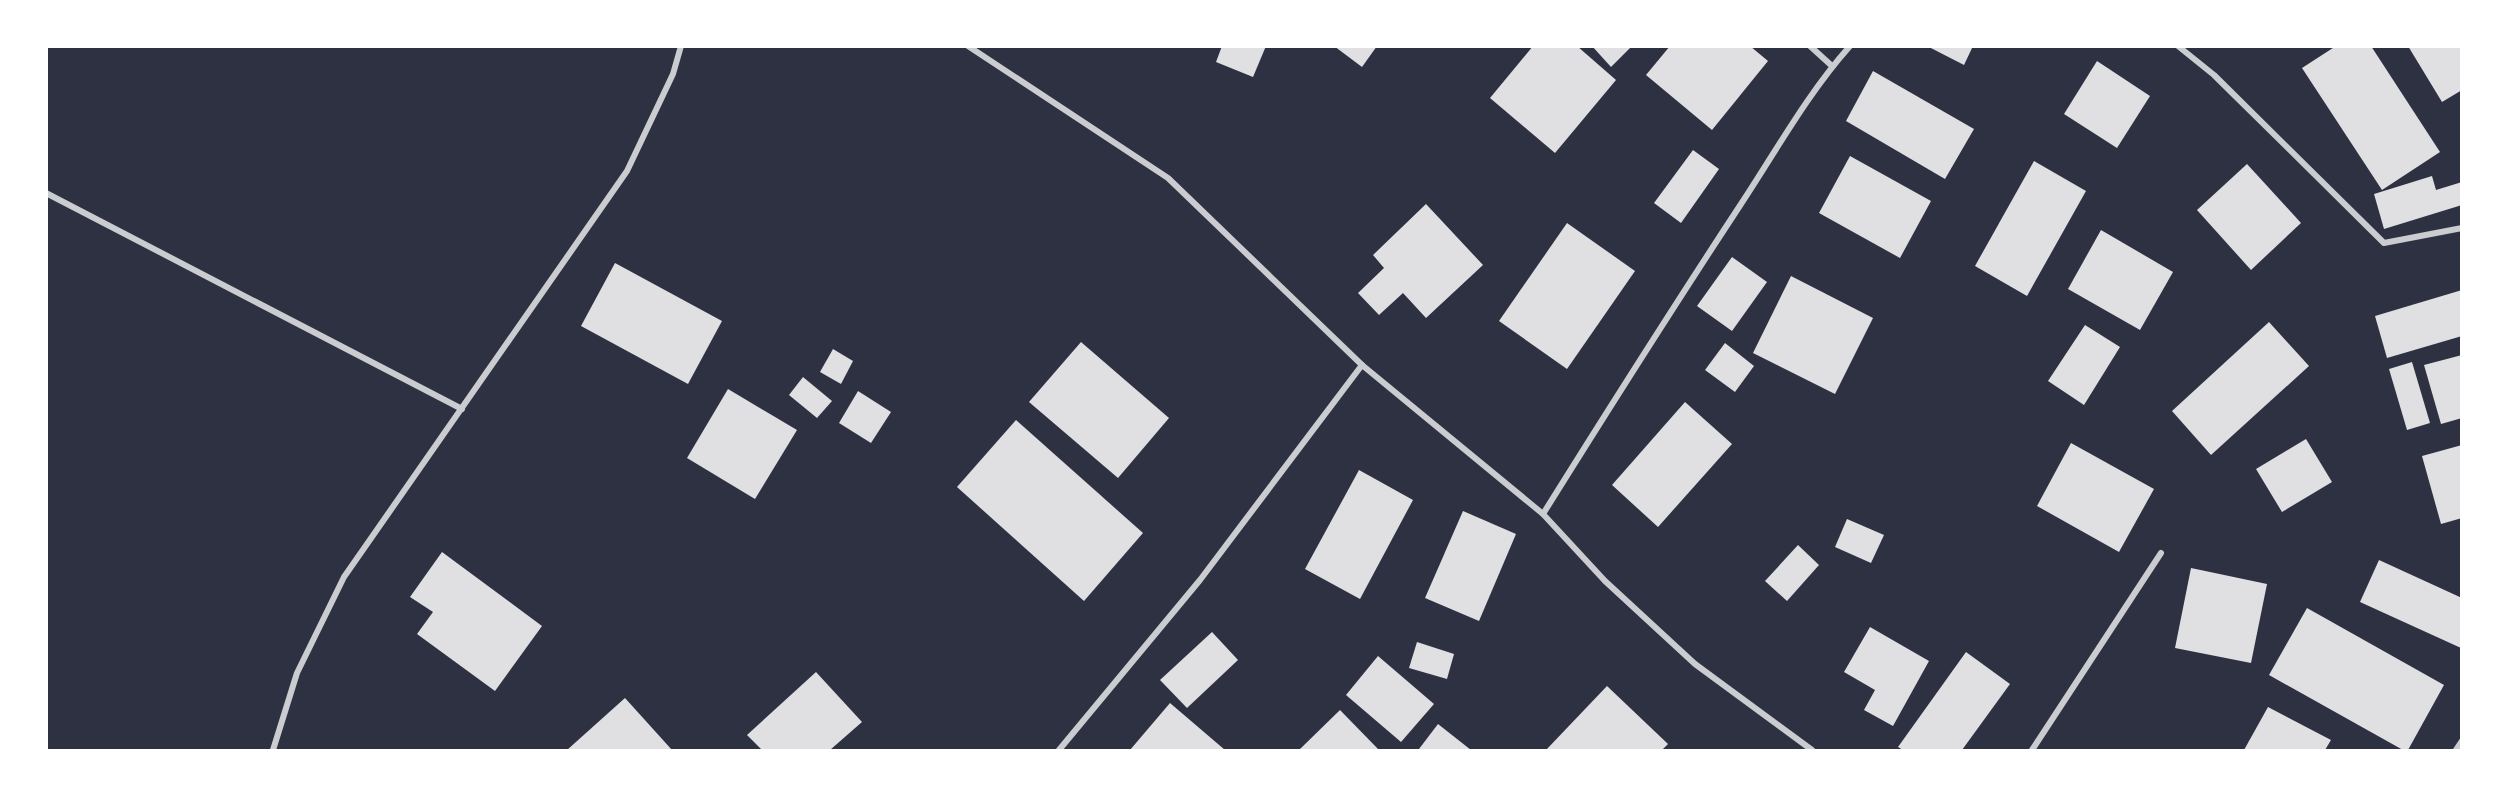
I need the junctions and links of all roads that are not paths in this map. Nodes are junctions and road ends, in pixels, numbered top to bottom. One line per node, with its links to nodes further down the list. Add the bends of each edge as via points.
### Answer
1 (681, 46): 10 (street, via 673,74 627,171)
2 (968, 46): 9 (street, via 1168,178)
3 (1810, 46): 6 (street)
4 (1850, 46): 6 (street)
5 (2178, 46): 8 (street, via 2214,75 2384,243)
6 (1832, 66): 11 (street, via 1642,355)
7 (46, 193): 10 (street)
8 (2462, 228)
9 (1362, 365): 11 (street); 15 (street, via 1200,580)
10 (462, 409): 14 (street, via 344,578 297,673)
11 (1544, 514): 16 (street, via 1605,581 1695,664)
12 (2161, 553): 17 (street)
13 (2462, 741): 18 (street)
14 (273, 750)
15 (1059, 750)
16 (1812, 750)
17 (2032, 750)
18 (2456, 750)

